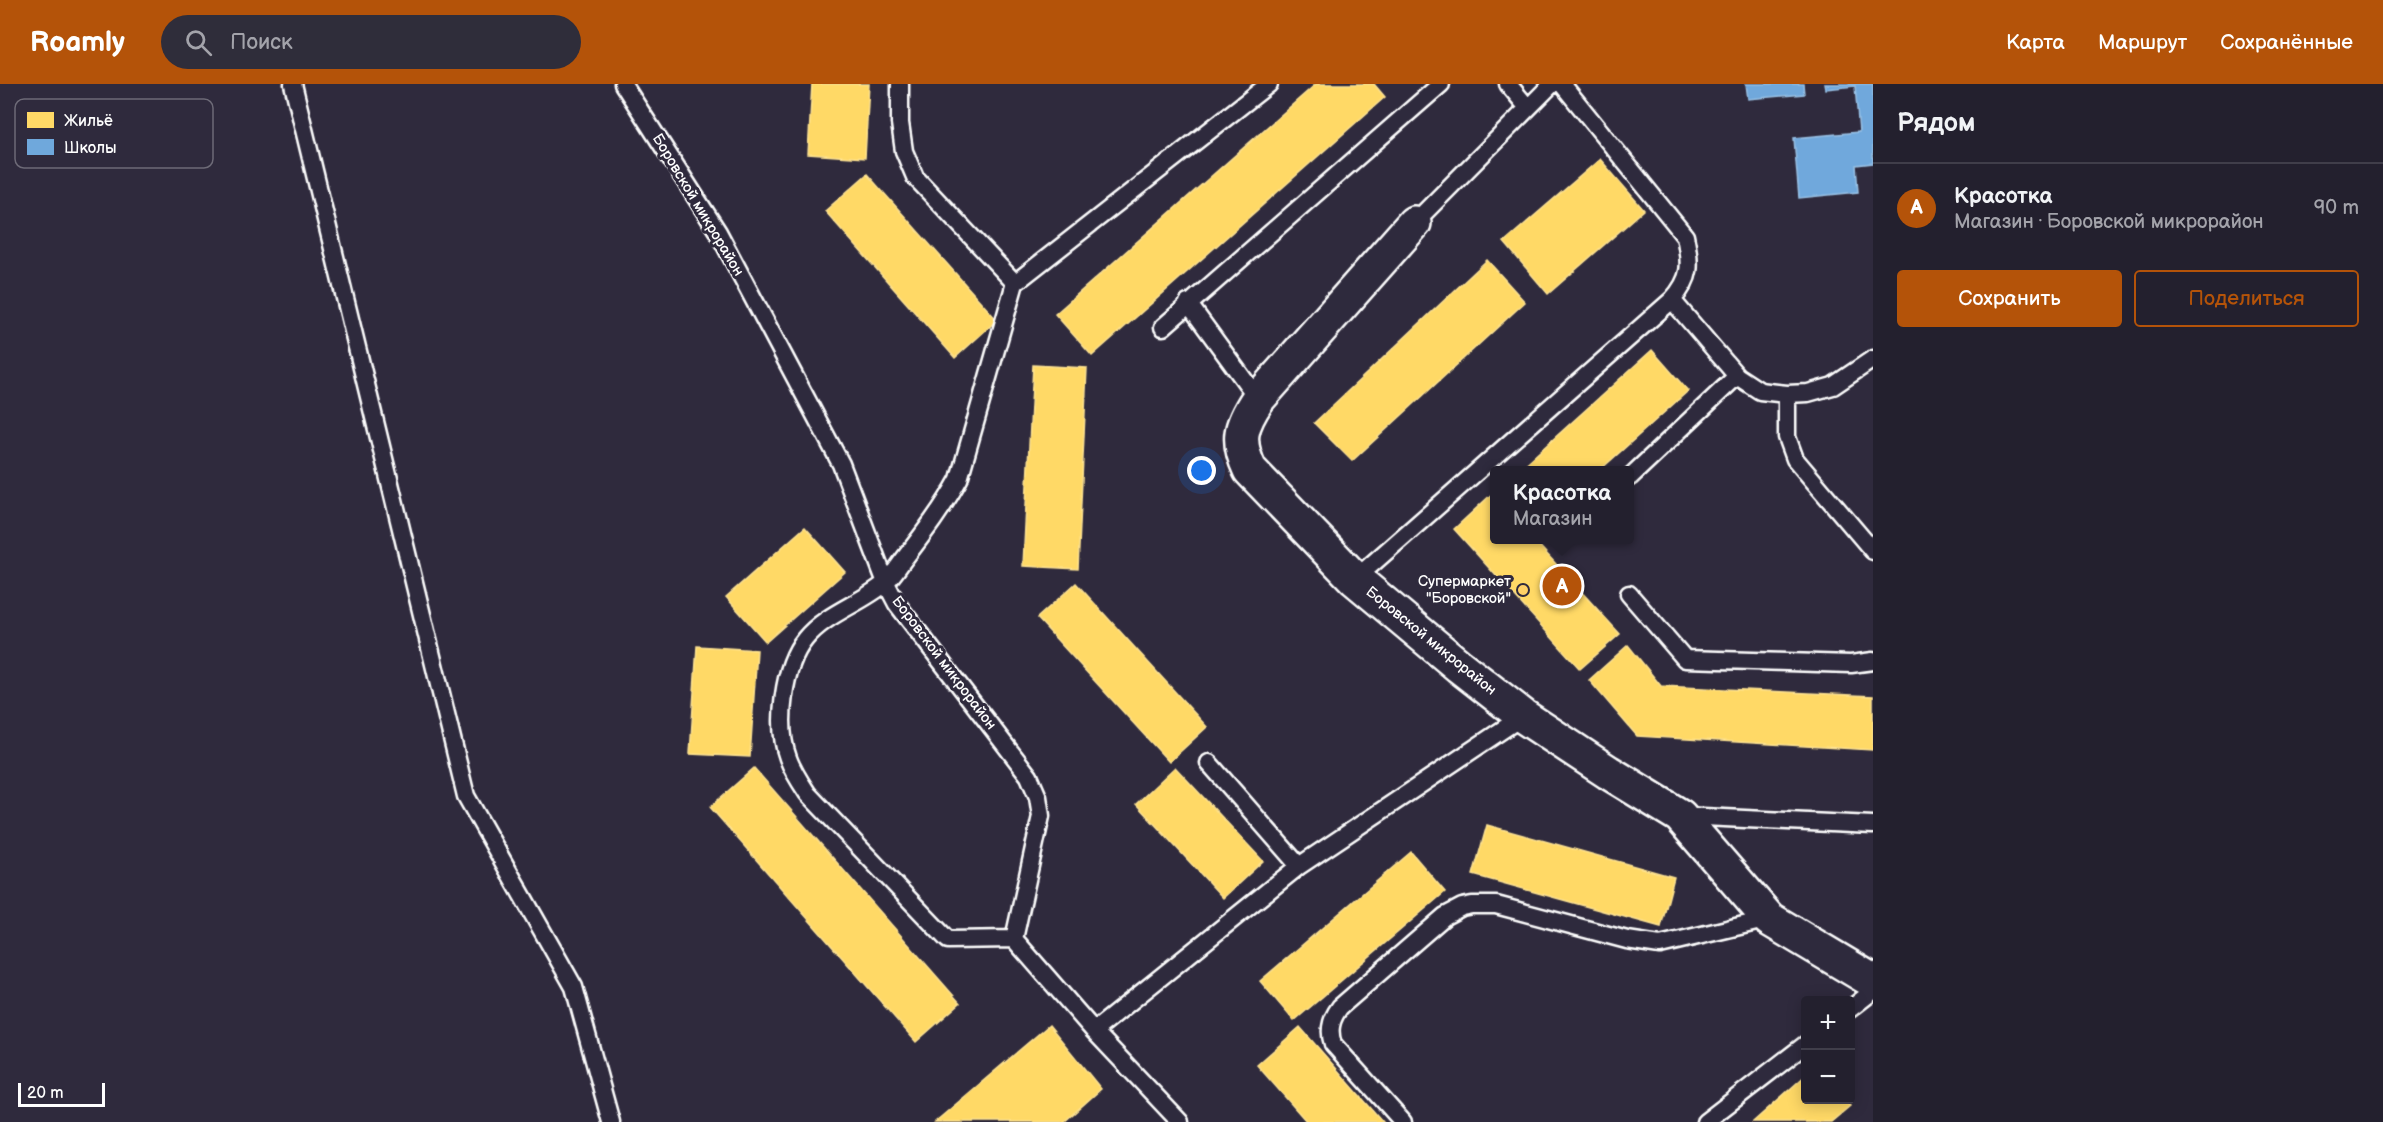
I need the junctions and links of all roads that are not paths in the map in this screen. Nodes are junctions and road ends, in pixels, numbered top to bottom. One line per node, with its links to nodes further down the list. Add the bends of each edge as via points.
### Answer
1 (293, 84): 37 (lane, via 466,796 574,987)
2 (623, 84): 22 (lane, Боровской микрорайон, via 718,232 841,464)
3 (900, 84): 11 (lane, via 904,151 915,177)
4 (1441, 84): 13 (lane)
5 (1508, 84): 9 (lane)
6 (1552, 84): 9 (lane)
7 (1562, 84): 12 (lane, via 1685,236 1690,266 1687,280)
8 (1261, 86): 11 (lane)
9 (1528, 108): 10 (lane)
10 (1414, 223): 18 (street, Боровской микрорайон)
11 (1016, 283): 22 (lane, via 959,479 935,519)
12 (1672, 300): 16 (lane); 21 (lane)
13 (1188, 303): 14 (lane); 18 (lane)
14 (1163, 327)
15 (1873, 359): 17 (lane, via 1833,386)
16 (1737, 376): 17 (lane, via 1760,391); 19 (lane)
17 (1787, 394): 20 (lane, via 1787,438 1795,459)
18 (1258, 399): 21 (street, Боровской микрорайон, via 1242,431 1242,453 1250,470)
19 (1634, 472)
20 (1873, 551)
21 (1355, 579): 25 (street, Боровской микрорайон)
22 (886, 583): 31 (lane, Боровской микрорайон, via 897,604 1029,776 1038,797 1041,816); 31 (lane, via 821,625 805,638 794,657 784,698 787,756 808,794 943,936 953,941)
23 (1629, 594): 24 (lane, via 1686,659)
24 (1873, 661)
25 (1523, 716): 27 (street, Боровской микрорайон); 29 (lane)
26 (1209, 763): 29 (lane)
27 (1680, 816): 28 (lane); 30 (street, Боровской микрорайон)
28 (1873, 825)
29 (1299, 866): 35 (lane)
30 (1769, 919): 32 (street, Боровской микрорайон); 39 (lane, via 1660,945 1496,905 1472,905 1445,916 1340,1007 1330,1025 1333,1044)
31 (1014, 939): 35 (lane)
32 (1873, 981)
33 (1873, 991): 34 (lane)
34 (1855, 1005)
35 (1094, 1031): 38 (lane)
36 (1801, 1048): 40 (lane)
37 (611, 1122)
38 (1180, 1122)
39 (1403, 1122)
40 (1706, 1122)

